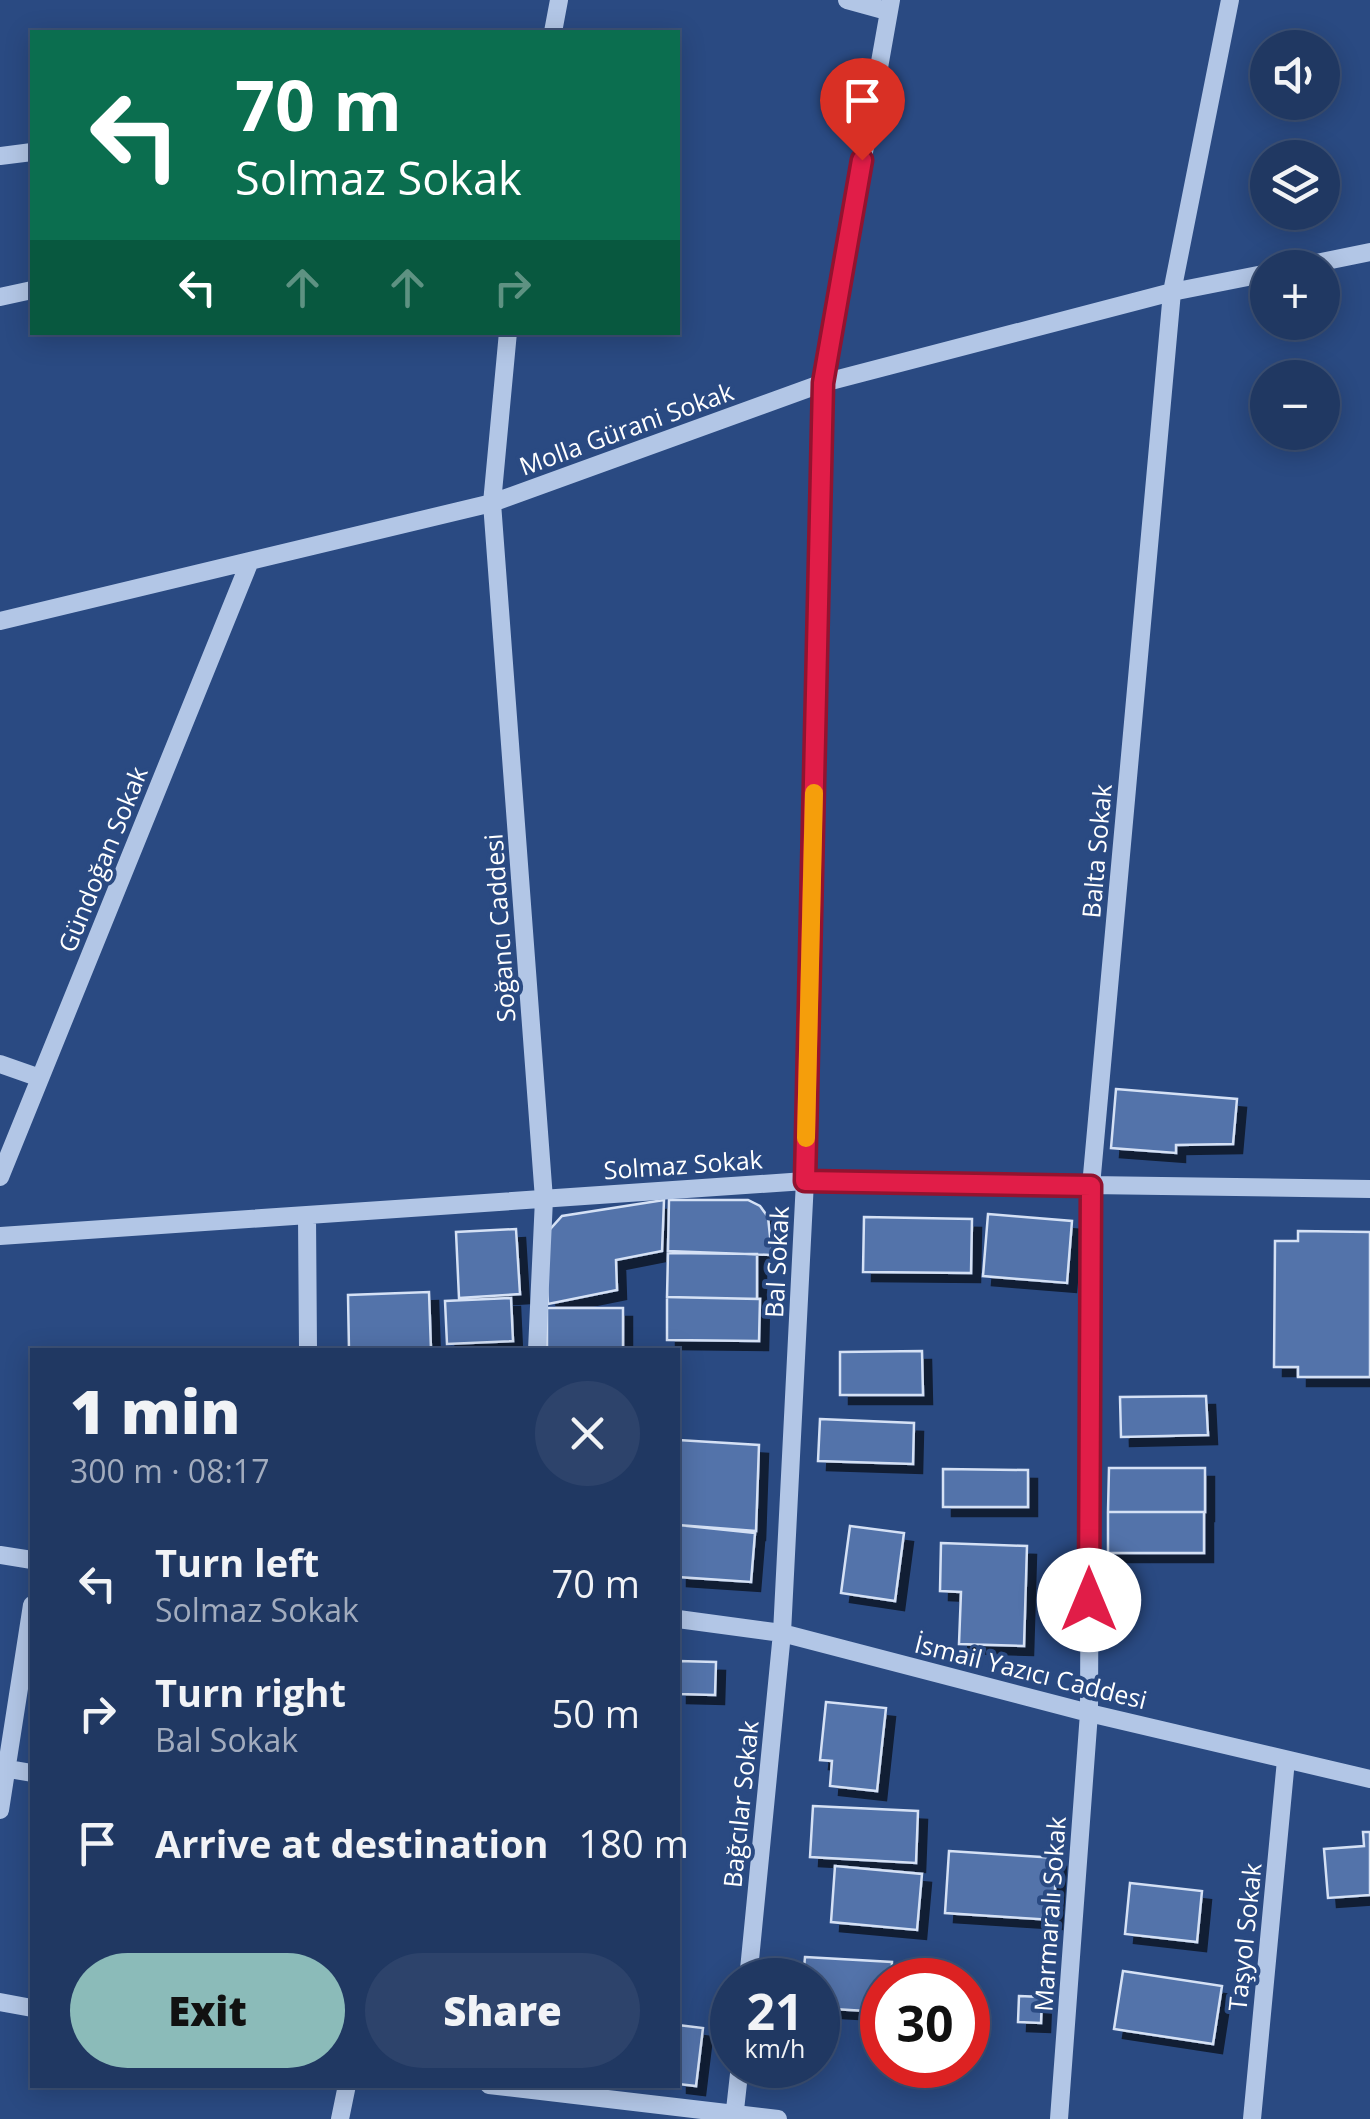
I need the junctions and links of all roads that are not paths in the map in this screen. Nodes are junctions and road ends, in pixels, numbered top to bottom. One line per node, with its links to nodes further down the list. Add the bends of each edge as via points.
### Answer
1 (559, 0): 5 (street)
2 (847, 0): 4 (street)
3 (1230, 0): 12 (street, Balta Sokak)
4 (889, 5): 15 (street, Bal Sokak)
5 (553, 30)
6 (30, 152): 7 (street)
7 (0, 156)
8 (1370, 252): 9 (street)
9 (1340, 258)
10 (1250, 276): 12 (street, Molla Gürani Sokak)
11 (30, 290): 13 (street)
12 (1172, 292): 15 (street, Molla Gürani Sokak); 23 (street, Balta Sokak)
13 (0, 297)
14 (508, 335): 16 (street, Soğancı Caddesi)
15 (823, 383): 16 (street, Molla Gürani Sokak); 22 (street, Bal Sokak)
16 (492, 503): 17 (street, Molla Gürani Sokak); 25 (street, Soğancı Caddesi)
17 (250, 561): 18 (street, Molla Gürani Sokak); 20 (street, Gündoğan Sokak)
18 (0, 621)
19 (0, 1064): 20 (street)
20 (40, 1078): 21 (street, Gündoğan Sokak)
21 (0, 1177)
22 (805, 1181): 23 (street, Solmaz Sokak); 25 (street, Solmaz Sokak); 34 (street, Bal Sokak)
23 (1091, 1186): 24 (street, Solmaz Sokak); 35 (street, Balta Sokak)
24 (1370, 1189)
25 (544, 1198): 26 (street, Solmaz Sokak); 29 (street, Soğancı Caddesi)
26 (307, 1216): 27 (street, Solmaz Sokak); 28 (street)
27 (0, 1236)
28 (308, 1348)
29 (537, 1348)
30 (0, 1555): 31 (street)
31 (30, 1560)
32 (30, 1618): 37 (street)
33 (680, 1619): 34 (street, İsmail Yazıcı Caddesi)
34 (782, 1632): 35 (street, İsmail Yazıcı Caddesi); 41 (street, Bağcılar Sokak)
35 (1088, 1714): 36 (street, İsmail Yazıcı Caddesi); 50 (street, Marmaralı Sokak)
36 (1286, 1760): 39 (street, İsmail Yazıcı Caddesi); 51 (street, Taşyol Sokak)
37 (9, 1768): 38 (street); 40 (street)
38 (30, 1773)
39 (1370, 1780)
40 (0, 1810)
41 (750, 1958)
42 (0, 2002): 43 (street)
43 (30, 2008)
44 (346, 2088): 48 (street)
45 (514, 2088): 47 (street)
46 (738, 2088): 47 (street)
47 (735, 2116): 49 (street)
48 (340, 2119)
49 (778, 2119)
50 (1058, 2119)
51 (1252, 2119)

